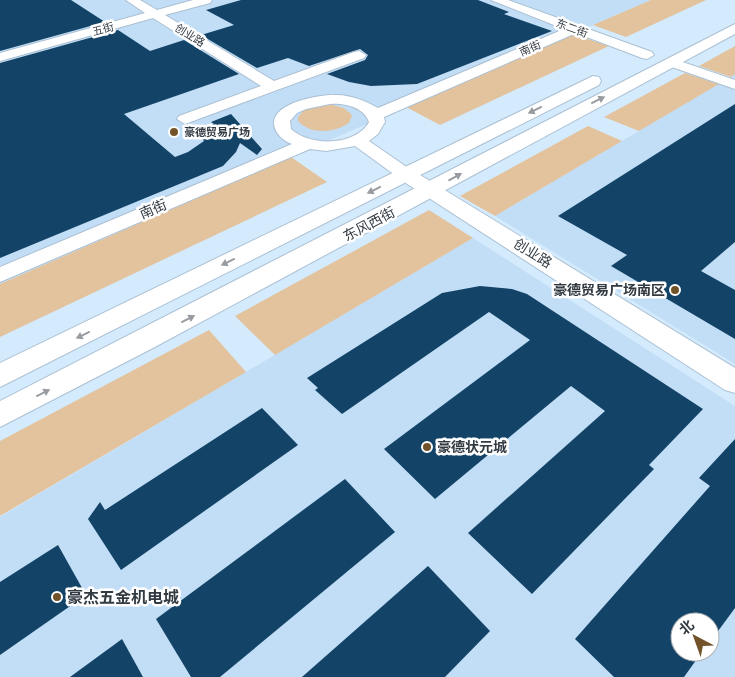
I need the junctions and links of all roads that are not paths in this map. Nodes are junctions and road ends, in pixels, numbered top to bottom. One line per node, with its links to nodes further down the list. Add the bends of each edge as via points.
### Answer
1 (132, 0): 5 (street, 创业路)
2 (206, 0): 5 (street, 五街)
3 (497, 0): 7 (street, 东二街)
4 (735, 10): 9 (main road, 东风西街)
5 (155, 14): 10 (street, 五街); 14 (street, 创业路)
6 (735, 28): 11 (main road, 东风西街)
7 (575, 29): 9 (street, 东二街); 18 (street, 南街)
8 (359, 55): 12 (street)
9 (647, 55): 22 (main road, 东风西街, one-way to 22)
10 (0, 57)
11 (674, 63): 13 (street); 23 (main road, 东风西街, one-way to 11, via 574,112)
12 (289, 81): 14 (street); 16 (street)
13 (735, 85)
14 (273, 87): 15 (street)
15 (258, 92): 17 (street); 19 (street)
16 (330, 99): 17 (street, via 306,103); 18 (street, via 364,105)
17 (285, 115): 21 (street, via 283,130)
18 (376, 116): 20 (street, via 377,127)
19 (185, 119)
20 (358, 142): 21 (street, via 327,147); 22 (street)
21 (306, 144): 24 (street, 南街)
22 (406, 174): 23 (main road, 创业路); 25 (main road, 东风西街, one-way to 25)
23 (431, 190): 26 (main road, 创业路); 27 (main road, 东风西街, one-way to 23)
24 (0, 275)
25 (0, 376)
26 (735, 382)
27 (0, 415)

